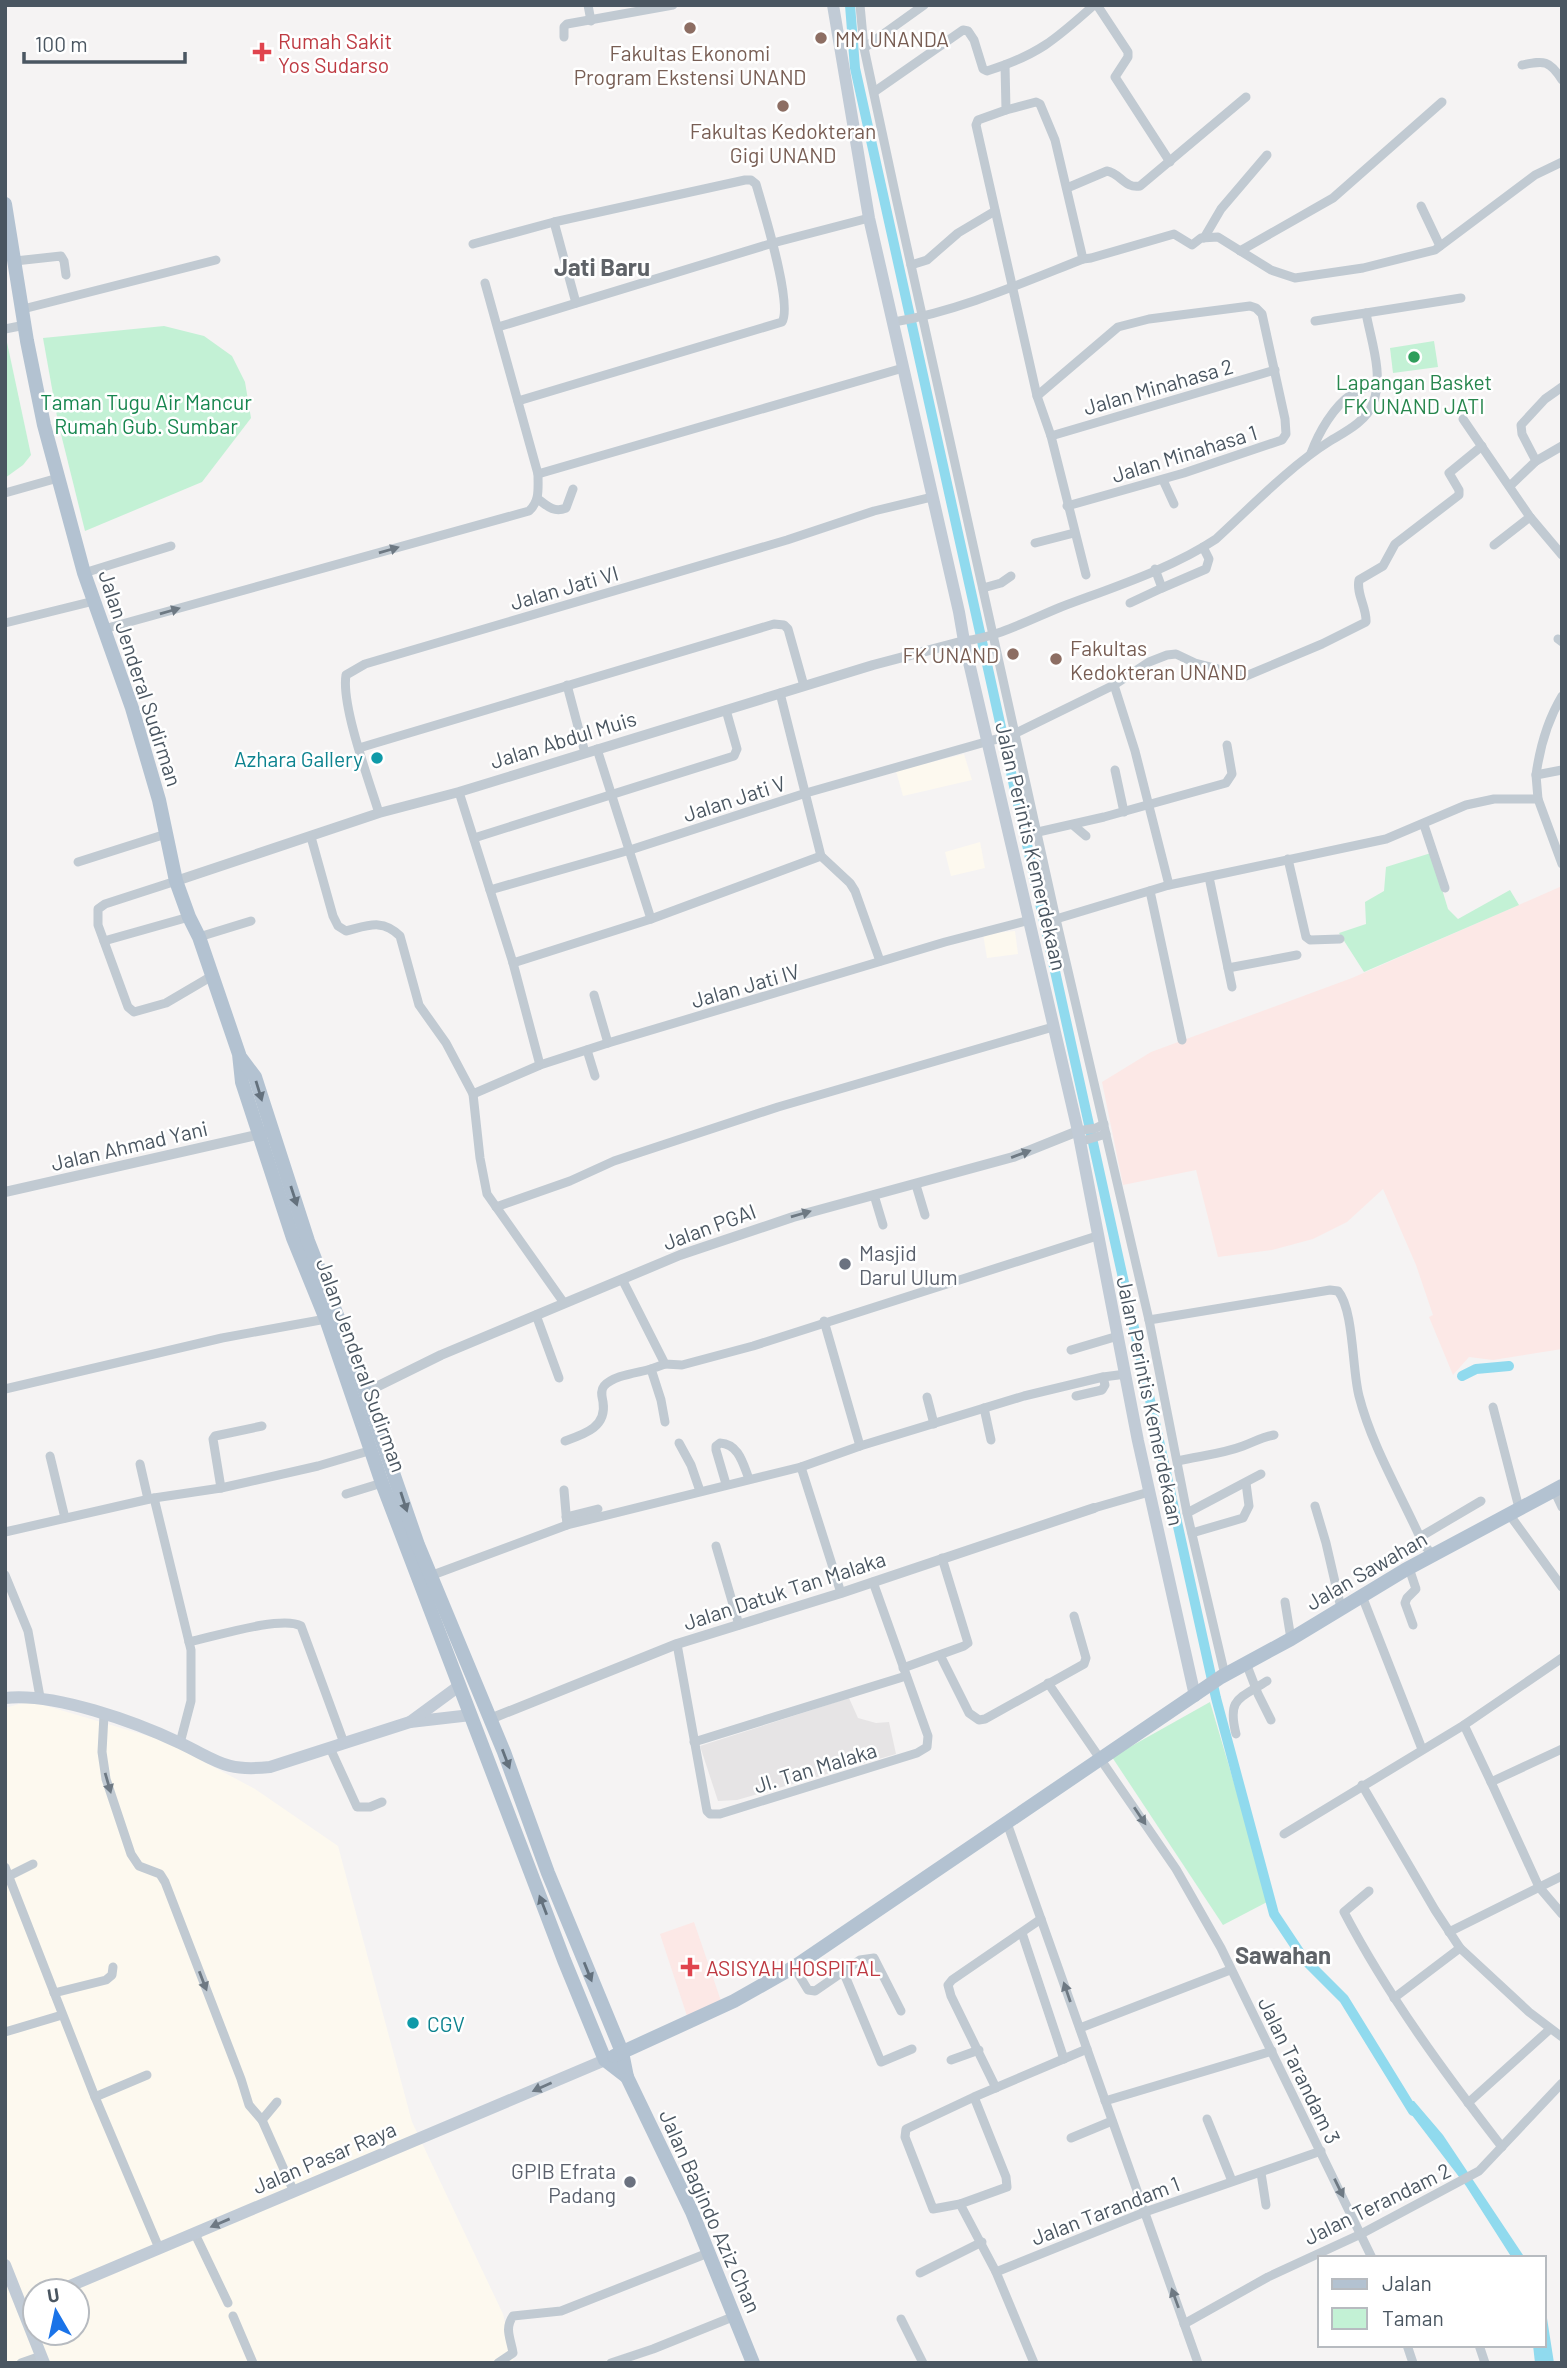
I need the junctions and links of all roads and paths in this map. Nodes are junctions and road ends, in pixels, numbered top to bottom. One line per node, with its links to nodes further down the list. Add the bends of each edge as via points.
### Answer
1 (588, 5): 7 (street)
2 (673, 5): 7 (street)
3 (833, 5): 24 (main road, Jalan Perintis Kemerdekaan)
4 (860, 5): 9 (street)
5 (924, 5): 9 (street)
6 (1096, 5): 10 (street, via 1051,43); 18 (street, via 1128,52 1115,77)
7 (591, 21): 8 (street, via 567,24)
8 (564, 37)
9 (864, 48): 13 (street)
10 (1005, 65): 13 (street, via 984,70 974,40 963,30); 16 (street)
11 (1522, 65): 12 (street, via 1542,61)
12 (1562, 80)
13 (874, 92): 34 (street)
14 (1246, 97): 18 (street)
15 (1442, 102): 30 (street, via 1333,198)
16 (1006, 110): 20 (street, via 1040,104); 23 (street, via 976,123)
17 (1267, 155): 26 (street, via 1221,209)
18 (1170, 162): 20 (street, via 1135,187 1107,171)
19 (1562, 162): 29 (street, via 1518,187)
20 (1067, 188): 31 (street)
21 (5, 204): 33 (main road, Jalan Jenderal Sudirman)
22 (1421, 206): 29 (street)
23 (995, 211): 34 (street, via 958,233 927,260); 37 (street)
24 (869, 218): 27 (street); 43 (main road, Jalan Perintis Kemerdekaan)
25 (554, 222): 27 (street, via 751,180 757,184); 28 (street); 39 (street)
26 (1204, 238): 30 (street, via 1217,237); 31 (street, via 1192,246 1174,234)
27 (773, 243): 39 (street); 53 (street, via 786,306 782,322)
28 (473, 244)
29 (1440, 246): 30 (street, via 1363,268 1295,278)
30 (1240, 251)
31 (1083, 259): 37 (street)
32 (216, 260): 40 (street)
33 (15, 261): 35 (street, via 61,256); 40 (main road, Jalan Jenderal Sudirman)
34 (911, 265): 42 (street)
35 (66, 275)
36 (485, 283): 46 (street)
37 (1013, 285): 42 (street); 52 (street)
38 (1461, 298): 41 (street)
39 (576, 303): 46 (street)
40 (23, 309): 45 (main road, Jalan Jenderal Sudirman)
41 (1366, 313): 44 (street); 50 (street)
42 (921, 316): 43 (street); 81 (street)
43 (897, 321): 48 (main road, Jalan Perintis Kemerdekaan)
44 (1315, 321)
45 (25, 325): 47 (street); 61 (main road, Jalan Jenderal Sudirman)
46 (498, 327): 53 (street)
47 (5, 329)
48 (903, 368): 60 (street); 66 (main road, Jalan Perintis Kemerdekaan)
49 (1275, 370): 52 (street, via 1262,314 1250,306 1118,327); 55 (street, Jalan Minahasa 2); 62 (street, Jalan Minahasa 1, via 1286,425 1282,440)
50 (1377, 383): 58 (street, via 1339,405); 58 (street, via 1373,405 1364,417)
51 (1562, 387): 59 (street, via 1521,425)
52 (1037, 396): 55 (street)
53 (518, 401): 60 (street)
54 (1463, 419): 56 (street)
55 (1051, 436): 69 (street)
56 (1482, 446): 63 (street); 90 (street, Jalan Jati V, via 1449,473 1459,495 1395,544 1383,566 1359,580 1367,617 1363,625 1246,676 1176,654 1149,662)
57 (1562, 446): 59 (street)
58 (1311, 453): 75 (street)
59 (1536, 461): 63 (street)
60 (538, 474): 67 (street)
61 (58, 478): 65 (street); 78 (main road, Jalan Jenderal Sudirman)
62 (1163, 480): 68 (street); 69 (street, Jalan Minahasa 1)
63 (1511, 485): 70 (street)
64 (573, 489): 67 (street, via 566,508 559,510)
65 (5, 493)
66 (932, 498): 88 (main road, Jalan Perintis Kemerdekaan); 98 (street, Jalan Jati VI, via 874,511 365,664 346,675 344,687)
67 (538, 499): 86 (street, one-way to 67, via 529,511)
68 (1174, 504)
69 (1068, 506): 71 (street)
70 (1530, 517): 73 (street); 76 (street)
71 (1074, 533): 72 (street); 79 (street)
72 (1035, 543)
73 (1494, 545)
74 (171, 546): 78 (street)
75 (1203, 547): 77 (street); 82 (street, via 1209,559 1206,569)
76 (1562, 555)
77 (1155, 569): 82 (street); 87 (street)
78 (84, 573): 83 (main road, Jalan Jenderal Sudirman)
79 (1086, 575)
80 (1012, 576): 81 (street)
81 (984, 588): 87 (street)
82 (1162, 588): 84 (street)
83 (94, 601): 85 (street); 86 (main road, Jalan Jenderal Sudirman)
84 (1130, 603)
85 (5, 623)
86 (104, 629): 114 (main road, Jalan Jenderal Sudirman, via 145,747)
87 (992, 636): 88 (street); 95 (street)
88 (968, 640): 91 (street, Jalan Abdul Muis); 96 (main road, Jalan Perintis Kemerdekaan)
89 (567, 684): 91 (street, via 780,624 788,629); 98 (street); 100 (street)
90 (1114, 685): 95 (street, Jalan Jati V); 108 (street)
91 (804, 686): 92 (street, Jalan Abdul Muis)
92 (780, 693): 94 (street, Jalan Abdul Muis); 105 (street)
93 (1562, 696): 103 (street, via 1539,748)
94 (726, 710): 99 (street, Jalan Abdul Muis); 106 (street, via 737,749 734,756)
95 (1013, 735): 96 (street, Jalan Jati V); 113 (street)
96 (992, 740): 105 (street, Jalan Jati V); 132 (main road, Jalan Perintis Kemerdekaan)
97 (1227, 745): 108 (street, via 1232,774 1226,783)
98 (359, 748): 110 (street, Jalan Jati VI)
99 (597, 749): 100 (street, Jalan Abdul Muis); 106 (street)
100 (585, 753): 104 (street, Jalan Abdul Muis)
101 (1115, 770): 109 (street)
102 (1562, 770): 103 (street)
103 (1536, 775): 107 (street)
104 (459, 792): 110 (street, Jalan Abdul Muis); 117 (street)
105 (806, 793): 118 (street, Jalan Jati V); 119 (street)
106 (612, 794): 117 (street); 118 (street)
107 (1538, 799): 112 (street, via 1494,799 1466,805); 122 (street)
108 (1149, 803): 109 (street); 125 (street)
109 (1124, 812): 111 (street)
110 (379, 813): 116 (street, Jalan Abdul Muis)
111 (1073, 825): 113 (street); 115 (street)
112 (1424, 825): 120 (street, via 1371,843); 126 (street)
113 (1038, 832): 131 (street)
114 (166, 834): 121 (street); 124 (main road, Jalan Jenderal Sudirman)
115 (1086, 836)
116 (311, 837): 124 (street, Jalan Abdul Muis); 150 (street, via 338,926 346,931 370,924 392,928 400,936 419,1005)
117 (474, 838): 127 (street)
118 (629, 850): 127 (street, Jalan Jati V); 130 (street)
119 (821, 856): 130 (street); 138 (street, via 855,891)
120 (1288, 859): 123 (street); 135 (street, via 1306,937)
121 (78, 862)
122 (1562, 864)
123 (1209, 877): 125 (street); 140 (street)
124 (176, 881): 129 (main road, Jalan Jenderal Sudirman); 136 (street, via 98,909 97,925)
125 (1169, 885): 128 (street)
126 (1445, 888)
127 (491, 890): 139 (street)
128 (1150, 891): 131 (street); 145 (street)
129 (189, 917): 134 (main road, Jalan Jenderal Sudirman); 136 (street)
130 (651, 919): 139 (street)
131 (1056, 919): 151 (street)
132 (1030, 920): 138 (street, Jalan Jati IV); 144 (main road, Jalan Perintis Kemerdekaan)
133 (251, 921): 134 (street)
134 (199, 937): 141 (main road, Jalan Jenderal Sudirman)
135 (1340, 939)
136 (104, 941): 141 (street, via 128,1007 134,1012 166,1003)
137 (1297, 955): 140 (street)
138 (880, 961): 146 (street, Jalan Jati IV)
139 (513, 963): 148 (street)
140 (1228, 968): 142 (street)
141 (212, 976): 152 (main road, Jalan Jenderal Sudirman, via 239,1054 243,1082)
142 (1232, 987)
143 (594, 995): 146 (street)
144 (1053, 1027): 153 (main road, Jalan Perintis Kemerdekaan); 158 (street, via 752,1115)
145 (1182, 1040)
146 (608, 1043): 147 (street, Jalan Jati IV)
147 (587, 1050): 148 (street, Jalan Jati IV); 149 (street)
148 (540, 1065): 150 (street, Jalan Jati IV)
149 (595, 1076)
150 (473, 1094): 158 (street, via 484,1185)
151 (1100, 1126): 153 (street); 154 (street)
152 (266, 1133): 156 (street, Jalan Ahmad Yani); 165 (main road, Jalan Jenderal Sudirman, via 302,1263); 176 (main road, one-way to 176)
153 (1082, 1136): 154 (street); 155 (street, Jalan PGAI, one-way to 153); 161 (main road, Jalan Perintis Kemerdekaan)
154 (1102, 1136): 166 (street)
155 (915, 1185): 157 (street, Jalan PGAI); 159 (street)
156 (5, 1192)
157 (874, 1195): 160 (street); 162 (street, Jalan PGAI, one-way to 157, via 793,1217)
158 (496, 1207): 163 (street)
159 (925, 1215)
160 (883, 1225)
161 (1097, 1236): 167 (street); 168 (main road, Jalan Perintis Kemerdekaan)
162 (622, 1279): 163 (street, Jalan PGAI); 170 (street)
163 (564, 1303): 164 (street, Jalan PGAI)
164 (536, 1315): 174 (street); 176 (street, Jalan PGAI, via 441,1354)
165 (326, 1319): 175 (street, via 222,1338); 189 (main road, Jalan Jenderal Sudirman)
166 (1149, 1320): 191 (street); 217 (street, via 1338,1291 1343,1297 1368,1424)
167 (824, 1321): 170 (street, via 694,1362); 188 (street)
168 (1118, 1336): 169 (street); 172 (main road, Jalan Perintis Kemerdekaan)
169 (1071, 1350)
170 (665, 1364): 171 (street)
171 (651, 1369): 181 (street); 186 (street, via 612,1380 601,1390 605,1411 598,1424)
172 (1126, 1374): 173 (street); 203 (main road, Jalan Perintis Kemerdekaan)
173 (1104, 1377): 177 (street, via 1102,1390); 180 (street)
174 (559, 1378)
175 (5, 1389)
176 (366, 1392): 223 (main road, one-way to 223)
177 (1076, 1396)
178 (927, 1397): 182 (street)
179 (1493, 1407): 211 (street)
180 (984, 1408): 182 (street); 185 (street)
181 (665, 1423)
182 (934, 1424): 188 (street)
183 (262, 1426): 200 (street, via 213,1439)
184 (1273, 1435): 191 (street)
185 (991, 1440)
186 (565, 1441)
187 (679, 1443): 202 (street)
188 (860, 1446): 193 (street)
189 (372, 1450): 196 (main road, Jalan Jenderal Sudirman); 200 (street)
190 (50, 1456): 213 (street)
191 (1178, 1461): 212 (street)
192 (141, 1464): 205 (street)
193 (801, 1467): 195 (street); 226 (street)
194 (1261, 1474): 197 (street)
195 (749, 1479): 198 (street); 198 (street, via 735,1449 720,1443 716,1450)
196 (383, 1483): 204 (street); 243 (main road, Jalan Jenderal Sudirman)
197 (1246, 1483): 212 (street); 216 (street, via 1250,1506 1243,1518)
198 (726, 1484): 202 (street)
199 (1558, 1488): 208 (street); 211 (main road, Jalan Sawahan)
200 (221, 1489): 205 (street)
201 (564, 1490): 214 (street)
202 (700, 1491): 214 (street)
203 (1149, 1492): 210 (street); 245 (main road, Jalan Perintis Kemerdekaan)
204 (346, 1494)
205 (151, 1498): 213 (street); 234 (street)
206 (1481, 1501): 217 (street)
207 (1315, 1506): 229 (street)
208 (1562, 1507)
209 (598, 1508): 214 (street)
210 (1094, 1508): 220 (street, Jalan Datuk Tan Malaka)
211 (1514, 1511): 219 (main road, Jalan Sawahan); 225 (street)
212 (1187, 1513): 216 (street)
213 (65, 1518): 215 (street)
214 (567, 1521): 223 (street)
215 (5, 1532)
216 (1192, 1533): 240 (street)
217 (1420, 1537): 219 (street)
218 (716, 1546): 231 (street)
219 (1433, 1555): 221 (main road, Jalan Sawahan)
220 (942, 1558): 224 (street, Jalan Datuk Tan Malaka); 236 (street, via 968,1640)
221 (1409, 1568): 227 (main road, Jalan Sawahan); 232 (street, via 1416,1589 1405,1603)
222 (5, 1575): 246 (street, via 28,1631)
223 (430, 1576): 250 (main road)
224 (873, 1582): 226 (street, Jalan Datuk Tan Malaka); 239 (street, Jl. Tan Malaka)
225 (1562, 1587)
226 (841, 1593): 231 (street, Jalan Datuk Tan Malaka)
227 (1362, 1596): 229 (main road, Jalan Sawahan); 259 (street)
228 (1285, 1602): 233 (street)
229 (1341, 1608): 233 (main road, Jalan Sawahan)
230 (1074, 1616): 242 (street, via 1085,1661)
231 (739, 1625): 235 (street, Jalan Datuk Tan Malaka)
232 (1413, 1625)
233 (1291, 1639): 238 (main road, Jalan Sawahan)
234 (190, 1642): 256 (street, via 192,1687); 257 (street, via 279,1622 301,1626)
235 (677, 1644): 250 (street, Jalan Datuk Tan Malaka); 255 (street, Jl. Tan Malaka)
236 (940, 1655): 239 (street); 242 (street, via 969,1713 979,1720)
237 (1562, 1658): 253 (street)
238 (1245, 1663): 240 (main road, Jalan Sawahan); 244 (street)
239 (904, 1672): 255 (street); 255 (street, Jl. Tan Malaka, via 928,1741 923,1751 908,1756 715,1815 707,1811)
240 (1223, 1676): 245 (main road, Jalan Sawahan)
241 (1267, 1681): 244 (street)
242 (1048, 1683): 261 (street, Jalan Tarandam 3)
243 (459, 1686): 249 (main road, Jalan Jenderal Sudirman); 252 (main road)
244 (1255, 1688): 251 (street); 254 (street, via 1233,1706)
245 (1198, 1694): 261 (main road, Jalan Sawahan)
246 (40, 1697): 247 (main road); 248 (main road)
247 (5, 1698)
248 (104, 1715): 256 (main road); 307 (street, one-way to 307, via 106,1779 131,1854 139,1866 160,1874 166,1882 248,2105)
249 (471, 1715): 252 (main road); 295 (main road, Jalan Jenderal Sudirman, one-way to 249)
250 (490, 1719): 293 (main road, one-way to 293)
251 (1272, 1720)
252 (410, 1722): 257 (main road)
253 (1464, 1725): 259 (street); 262 (street)
254 (1236, 1734)
255 (694, 1742)
256 (180, 1743): 258 (main road, via 221,1765 248,1770)
257 (344, 1743): 258 (main road)
258 (330, 1748): 264 (street, via 356,1807)
259 (1422, 1749): 263 (street)
260 (1562, 1749): 262 (street)
261 (1101, 1759): 265 (main road, Jalan Sawahan); 279 (street, Jalan Tarandam 3, one-way to 279, via 1176,1870)
262 (1491, 1782): 270 (street)
263 (1362, 1785): 266 (street); 274 (street)
264 (382, 1802)
265 (1007, 1823): 273 (street); 277 (main road, Jalan Sawahan)
266 (1284, 1834)
267 (33, 1864): 268 (street)
268 (7, 1871): 281 (street)
269 (1562, 1876): 270 (street)
270 (1539, 1887): 272 (street); 274 (street)
271 (1369, 1891): 282 (street, via 1344,1912)
272 (1562, 1914)
273 (1041, 1919): 275 (street); 285 (street, one-way to 273)
274 (1449, 1932): 276 (street)
275 (1022, 1933): 291 (street, via 949,1982 951,1996); 294 (street)
276 (1461, 1948): 282 (street); 286 (street)
277 (794, 1966): 280 (street, via 811,1991); 293 (main road, Jalan Sawahan, via 734,2001)
278 (113, 1967): 281 (street, via 106,1980)
279 (1230, 1970): 285 (street); 292 (street, Jalan Tarandam 3)
280 (843, 1971): 283 (street, via 860,1960 874,1958); 289 (street, via 881,2062)
281 (54, 1993): 284 (street)
282 (1394, 1998): 305 (street)
283 (901, 2011)
284 (62, 2015): 287 (street); 301 (street)
285 (1080, 2028): 290 (street)
286 (1549, 2030): 288 (street); 305 (street)
287 (5, 2032)
288 (1562, 2037)
289 (912, 2049)
290 (1087, 2049): 294 (street); 303 (street)
291 (979, 2050): 296 (street); 300 (street)
292 (1272, 2051): 303 (street); 311 (street, Jalan Tarandam 3)
293 (622, 2052): 295 (main road); 298 (main road)
294 (1064, 2059): 300 (street)
295 (605, 2060): 298 (main road); 314 (main road, Jalan Pasar Raya, one-way to 314)
296 (951, 2060)
297 (147, 2075): 301 (street)
298 (627, 2077): 322 (main road, Jalan Bagindo Aziz Chan)
299 (1562, 2083): 310 (street, Jalan Terandam 2)
300 (996, 2088): 302 (street)
301 (95, 2097): 321 (street)
302 (974, 2097): 315 (street, via 1008,2183); 315 (street, via 911,2125 905,2133 931,2207)
303 (1105, 2101): 308 (street)
304 (276, 2102): 307 (street)
305 (1468, 2103): 310 (street)
306 (1207, 2119): 313 (street)
307 (262, 2120): 314 (street)
308 (1112, 2121): 309 (street); 317 (street)
309 (1071, 2137)
310 (1502, 2147): 319 (street, Jalan Terandam 2, via 1479,2171)
311 (1321, 2151): 312 (street, Jalan Tarandam 1); 319 (street, Jalan Tarandam 3, one-way to 319)
312 (1261, 2172): 313 (street, Jalan Tarandam 1); 316 (street)
313 (1233, 2181): 317 (street, Jalan Tarandam 1)
314 (294, 2192): 318 (main road, Jalan Pasar Raya, one-way to 318)
315 (960, 2204): 320 (street)
316 (1266, 2205)
317 (1145, 2213): 325 (street, Jalan Tarandam 1); 333 (street, one-way to 317)
318 (195, 2234): 321 (main road, Jalan Pasar Raya); 328 (street)
319 (1361, 2234): 323 (street, Jalan Tarandam 3); 333 (street, Jalan Terandam 2, via 1297,2262)
320 (982, 2242): 325 (street); 326 (street)
321 (159, 2248): 327 (main road, Jalan Pasar Raya)
322 (708, 2253): 331 (main road, Jalan Bagindo Aziz Chan); 337 (street, via 561,2311 513,2316 507,2330 513,2353)
323 (1371, 2256)
324 (5, 2265): 329 (main road)
325 (996, 2272): 341 (street)
326 (920, 2273)
327 (91, 2277)
328 (226, 2300)
329 (21, 2304)
330 (233, 2316): 336 (street)
331 (735, 2316): 338 (street); 339 (main road, Jalan Bagindo Aziz Chan)
332 (901, 2319): 340 (street)
333 (1184, 2324): 342 (street)
334 (42, 2359): 335 (street)
335 (21, 2363)
336 (253, 2363)
337 (498, 2363)
338 (611, 2363)
339 (753, 2363)
340 (923, 2363)
341 (1034, 2363)
342 (1198, 2363)

